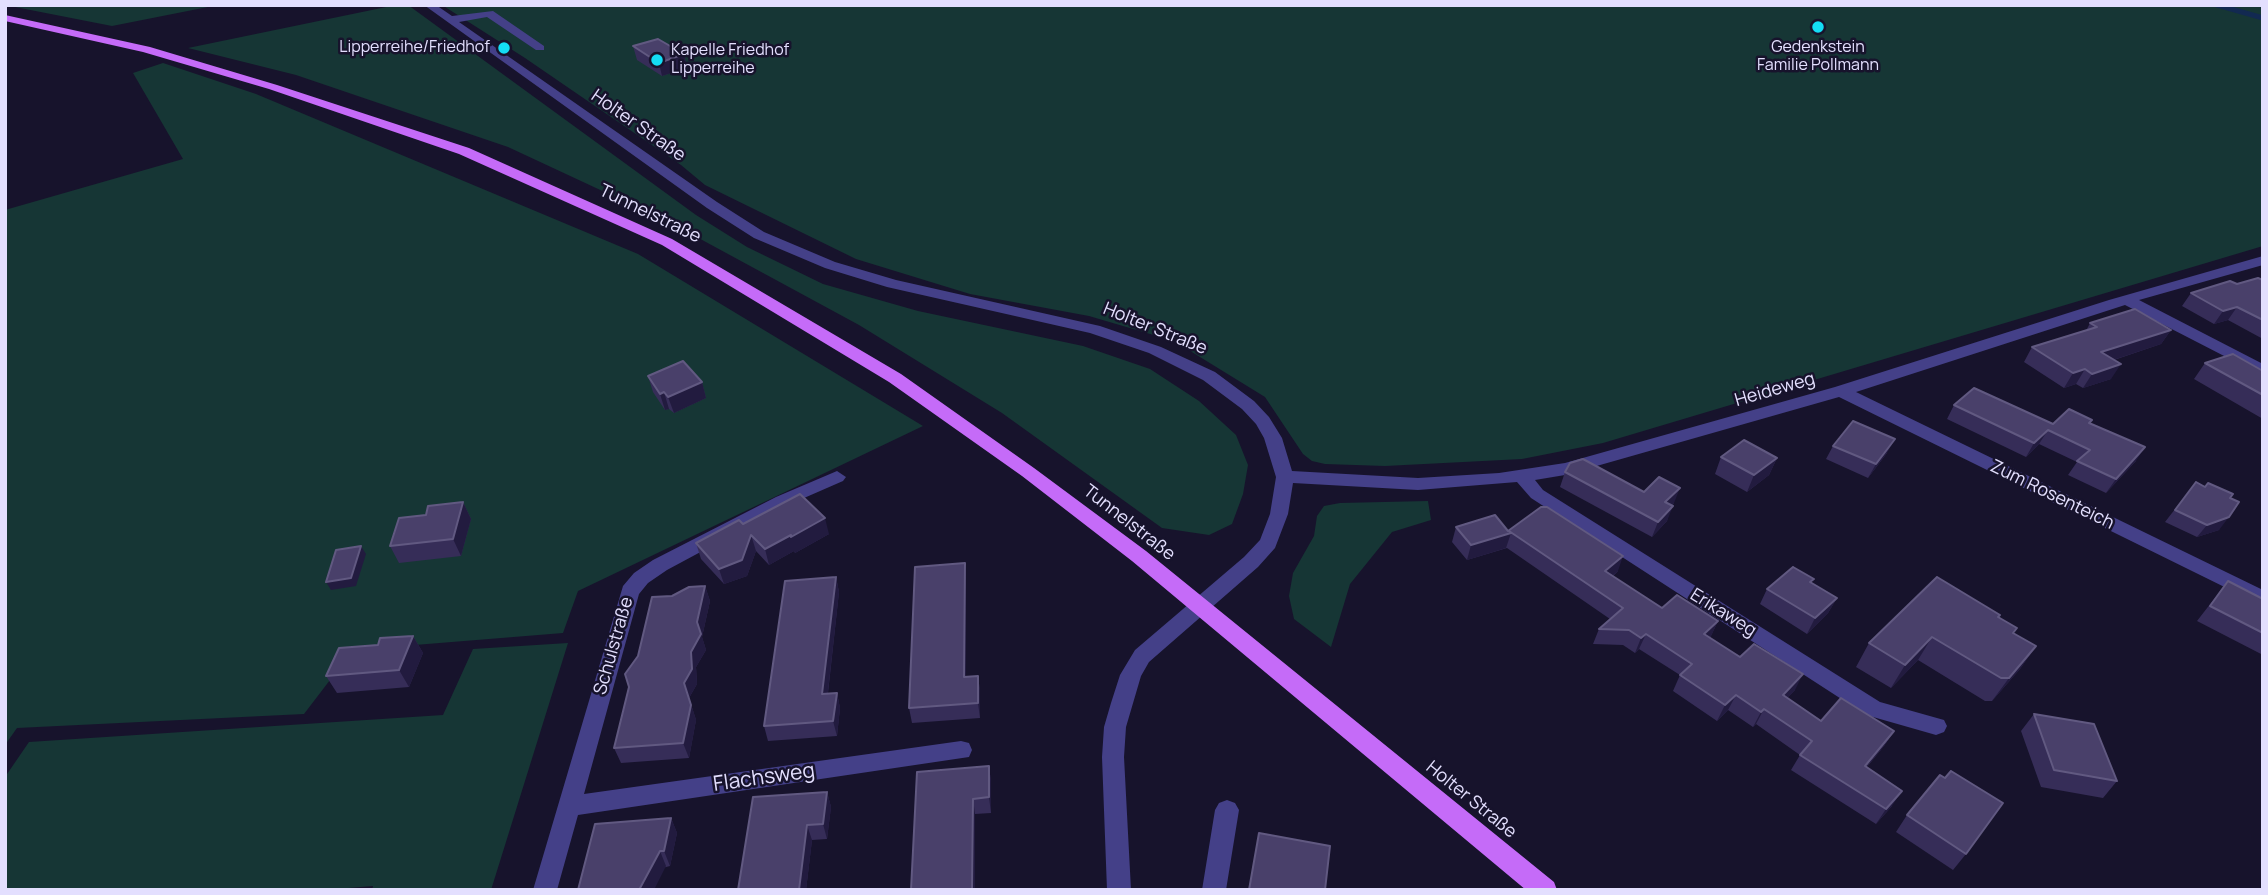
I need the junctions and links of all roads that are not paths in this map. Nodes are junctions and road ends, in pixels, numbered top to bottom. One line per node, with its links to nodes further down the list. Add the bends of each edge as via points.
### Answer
1 (429, 5): 3 (street, Holter Straße)
2 (5, 18): 13 (main road, Tunnelstraße, via 146,49 274,87 451,147 667,242 895,378 1038,480)
3 (450, 20): 4 (street, via 489,13); 11 (street, Holter Straße, via 712,205 771,240 892,284 1094,328 1209,376 1263,421)
4 (540, 48)
5 (2263, 260): 6 (street, Heideweg)
6 (2127, 300): 7 (street); 8 (street, Heideweg)
7 (2263, 370)
8 (1841, 391): 9 (street, Heideweg, via 1565,469); 12 (street, Zum Rosenteich)
9 (1522, 476): 11 (street, Heideweg, via 1418,484); 14 (street, Erikaweg, via 1536,494 1874,709)
10 (836, 477): 16 (street, Schulstraße, via 660,565 630,591)
11 (1285, 477): 13 (street, Holter Straße, via 1279,514 1268,542)
12 (2263, 599)
13 (1200, 606): 19 (street, via 1142,656 1122,702 1113,757); 21 (main road, Holter Straße)
14 (1936, 726)
15 (961, 750): 16 (street, Flachsweg)
16 (568, 806): 18 (street, Schulstraße)
17 (1227, 810): 20 (street)
18 (545, 890)
19 (1119, 890)
20 (1214, 890)
21 (1545, 890)

